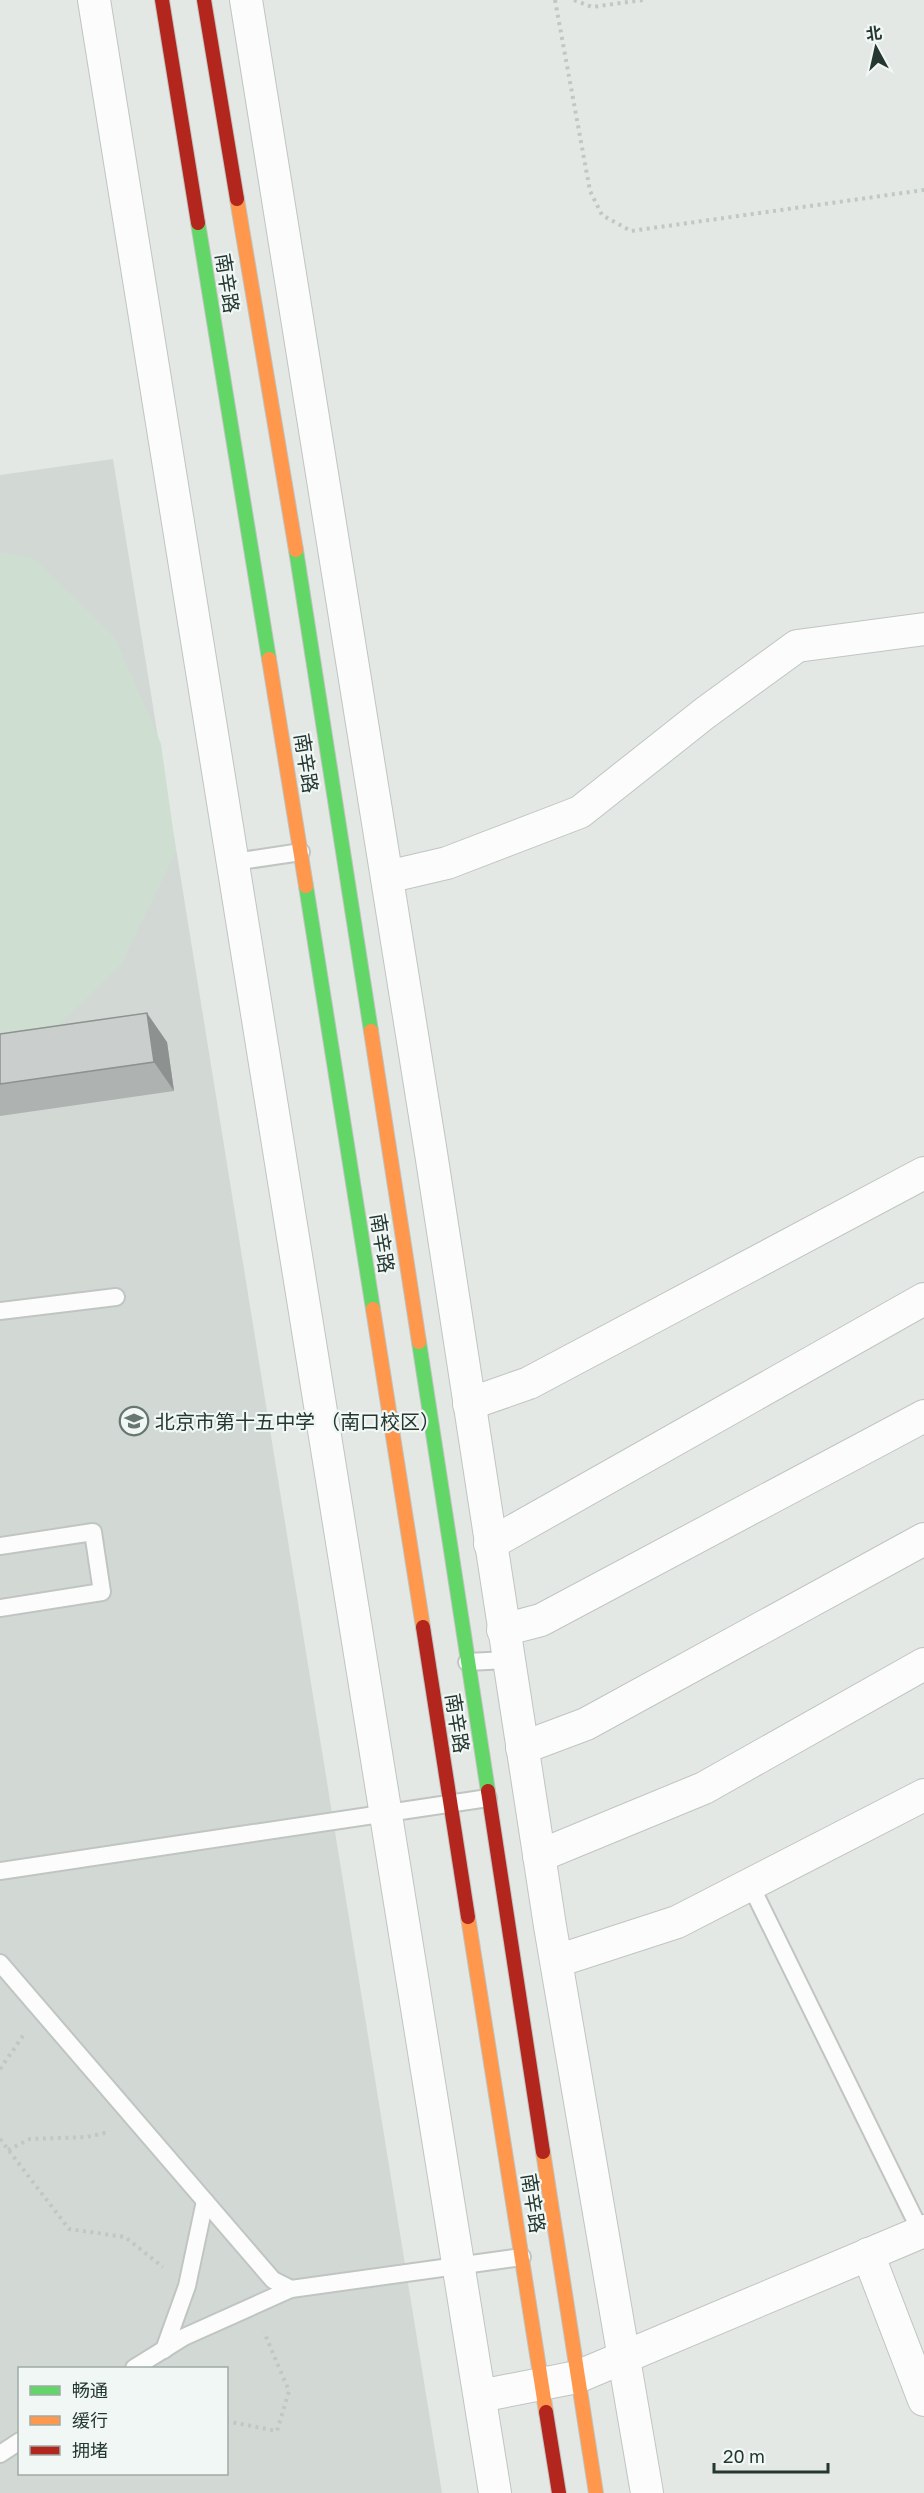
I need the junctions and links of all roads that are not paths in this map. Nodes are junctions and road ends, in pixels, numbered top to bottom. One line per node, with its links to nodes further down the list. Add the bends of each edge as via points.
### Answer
1 (94, 0): 7 (street)
2 (162, 0): 6 (main road, 南辛路)
3 (204, 0): 10 (main road, 南辛路, via 311,642)
4 (246, 0): 8 (street)
5 (924, 629): 8 (street, via 797,645 580,812 447,863)
6 (301, 852): 7 (lane); 27 (main road, 南辛路)
7 (234, 862): 28 (street)
8 (387, 877): 9 (street)
9 (404, 988): 10 (lane); 15 (street)
10 (364, 991): 22 (main road, 南辛路)
11 (924, 1173): 15 (street, via 529,1383)
12 (116, 1297): 14 (lane)
13 (924, 1299): 18 (street)
14 (0, 1311)
15 (469, 1404): 18 (street)
16 (924, 1416): 21 (street, via 541,1620)
17 (924, 1539): 24 (street, via 586,1724)
18 (490, 1544): 21 (street)
19 (0, 1546): 20 (lane, via 93,1532 102,1593)
20 (0, 1608)
21 (505, 1645): 22 (lane); 24 (street)
22 (467, 1662): 26 (main road, 南辛路)
23 (924, 1664): 29 (street, via 704,1788)
24 (522, 1748): 29 (street)
25 (924, 1795): 31 (street)
26 (488, 1798): 27 (lane); 43 (main road, 南辛路)
27 (451, 1804): 28 (lane); 37 (main road, 南辛路)
28 (385, 1814): 30 (lane); 38 (street)
29 (539, 1856): 32 (street)
30 (0, 1870)
31 (750, 1884): 32 (street, via 678,1922); 35 (lane)
32 (556, 1961): 41 (street)
33 (3, 1971): 34 (lane)
34 (205, 2201): 39 (lane, via 273,2280); 40 (lane, via 187,2286)
35 (922, 2232): 36 (street)
36 (868, 2254): 41 (street); 46 (street)
37 (522, 2257): 38 (lane); 44 (main road, 南辛路)
38 (459, 2266): 39 (lane); 45 (street)
39 (291, 2289): 40 (lane, via 184,2337)
40 (164, 2350): 42 (lane)
41 (624, 2357): 43 (street); 52 (street)
42 (136, 2367)
43 (577, 2377): 44 (street); 51 (main road, 南辛路)
44 (542, 2383): 45 (street); 50 (main road, 南辛路)
45 (480, 2396): 49 (street)
46 (924, 2400)
47 (18, 2442): 48 (lane)
48 (0, 2454)
49 (495, 2493)
50 (559, 2493)
51 (596, 2493)
52 (647, 2493)

